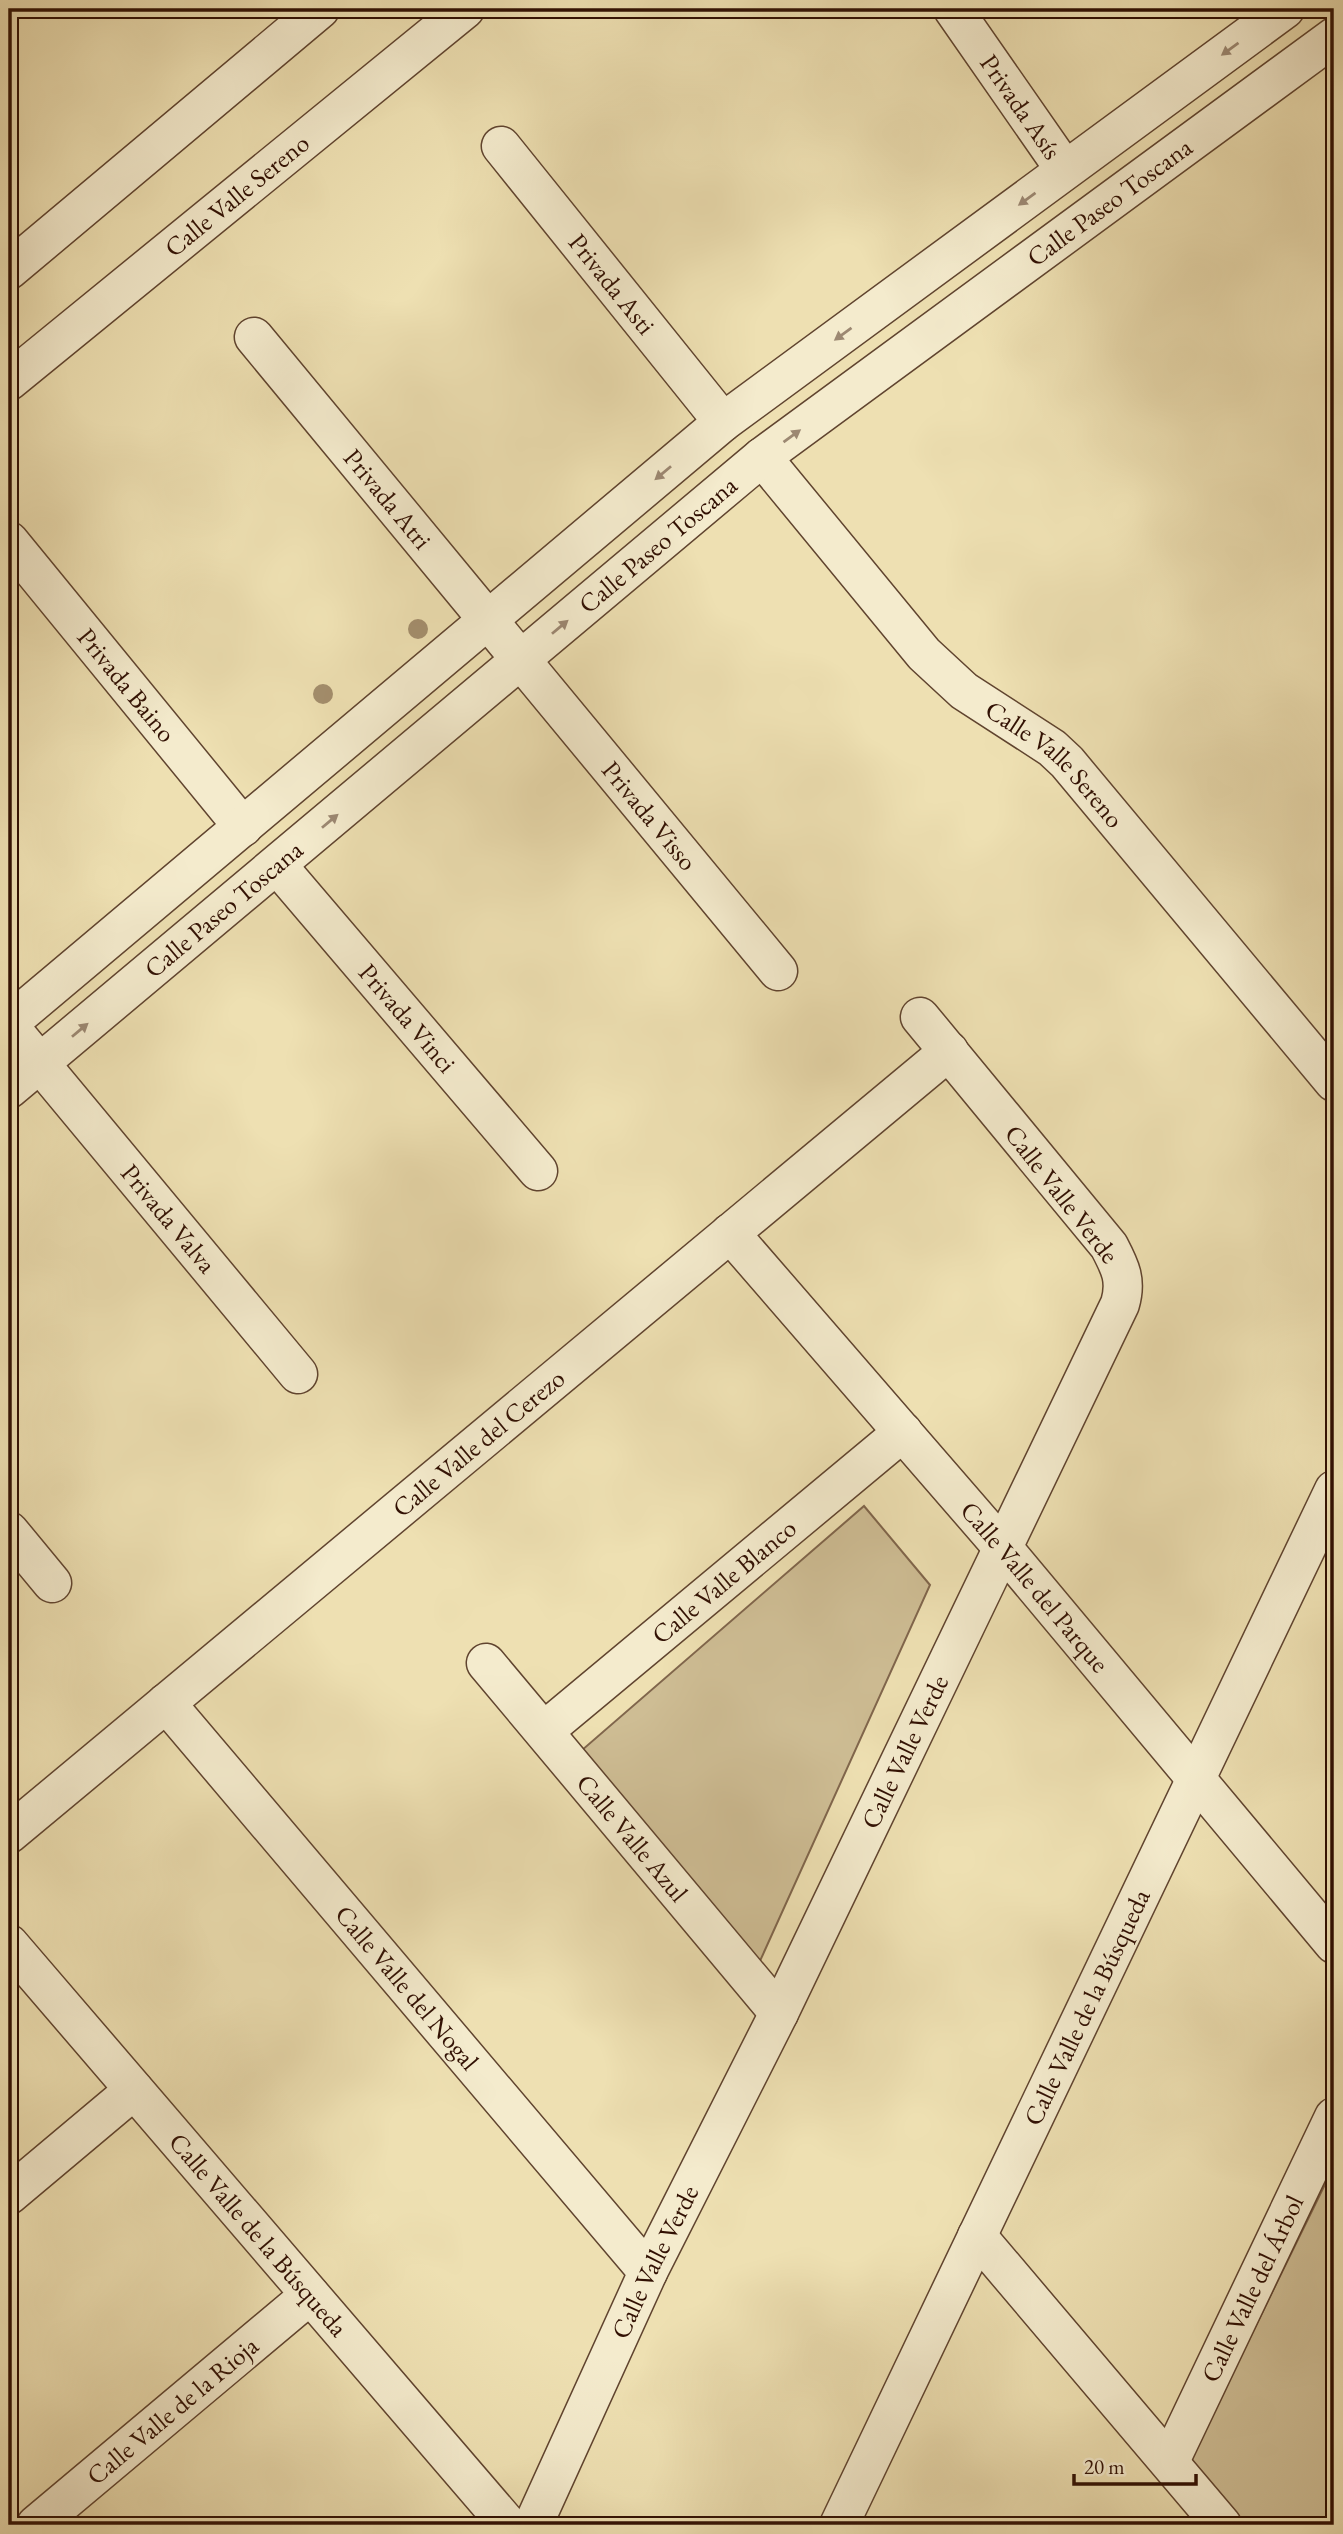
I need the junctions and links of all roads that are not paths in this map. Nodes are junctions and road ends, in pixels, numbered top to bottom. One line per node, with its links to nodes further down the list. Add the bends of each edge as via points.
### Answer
1 (320, 9): 8 (street)
2 (465, 9): 10 (street, Calle Valle Sereno)
3 (953, 9): 7 (street, Privada Asís)
4 (1284, 9): 7 (street, Calle Paseo Toscana, one-way to 7)
5 (1334, 37): 12 (street, Calle Paseo Toscana, one-way to 5)
6 (500, 146): 11 (street, Privada Asti)
7 (1065, 170): 11 (street, Calle Paseo Toscana, one-way to 11)
8 (9, 270)
9 (254, 337): 14 (street, Privada Atri)
10 (9, 381)
11 (723, 422): 14 (street, Calle Paseo Toscana, one-way to 14)
12 (762, 457): 15 (street, Calle Paseo Toscana, one-way to 12); 23 (street, Calle Valle Sereno, via 924,654 964,691 1067,762)
13 (9, 541): 16 (street, Privada Baino)
14 (488, 621): 15 (street, Privada Atri); 16 (street, Calle Paseo Toscana)
15 (521, 660): 17 (street, Calle Paseo Toscana, one-way to 15); 18 (street, Privada Visso)
16 (243, 827): 20 (street, Calle Paseo Toscana)
17 (277, 865): 22 (street, Calle Paseo Toscana, one-way to 17); 25 (street, Privada Vinci)
18 (778, 971)
19 (920, 1017): 21 (street, Calle Valle Verde)
20 (9, 1025): 22 (street, Privada Valva)
21 (949, 1051): 26 (street, Calle Valle del Cerezo); 31 (street, Calle Valle Verde, via 1109,1246 1125,1287)
22 (40, 1063): 24 (street, Calle Paseo Toscana); 27 (street, Privada Valva)
23 (1334, 1082)
24 (9, 1089)
25 (537, 1171)
26 (730, 1233): 28 (street, Calle Valle del Parque); 34 (street, Calle Valle del Cerezo)
27 (298, 1374)
28 (903, 1432): 31 (street, Calle Valle del Parque); 35 (street, Calle Valle Blanco)
29 (1332, 1504): 36 (street, Calle Valle de la Búsqueda)
30 (9, 1531): 32 (street)
31 (1003, 1548): 36 (street, Calle Valle del Parque); 40 (street, Calle Valle Verde)
32 (52, 1583)
33 (486, 1663): 35 (street, Calle Valle Azul)
34 (166, 1703): 37 (street, Calle Valle del Cerezo); 45 (street, Calle Valle del Nogal)
35 (544, 1731): 40 (street, Calle Valle Azul)
36 (1196, 1778): 39 (street, Calle Valle del Parque); 44 (street, Calle Valle de la Búsqueda)
37 (9, 1834)
38 (9, 1944): 41 (street, Calle Valle de la Búsqueda)
39 (1334, 1944)
40 (779, 2013): 45 (street, Calle Valle Verde)
41 (134, 2090): 43 (street); 46 (street, Calle Valle de la Búsqueda)
42 (1334, 2117): 47 (street, Calle Valle del Árbol)
43 (9, 2195)
44 (976, 2236): 47 (street); 49 (street, Calle Valle de la Búsqueda)
45 (648, 2272): 51 (street, Calle Valle Verde)
46 (310, 2295): 48 (street, Calle Valle de la Búsqueda); 50 (street, Calle Valle de la Rioja)
47 (1170, 2461): 52 (street)
48 (487, 2518)
49 (846, 2521)
50 (36, 2525)
51 (533, 2525)
52 (1223, 2525)

